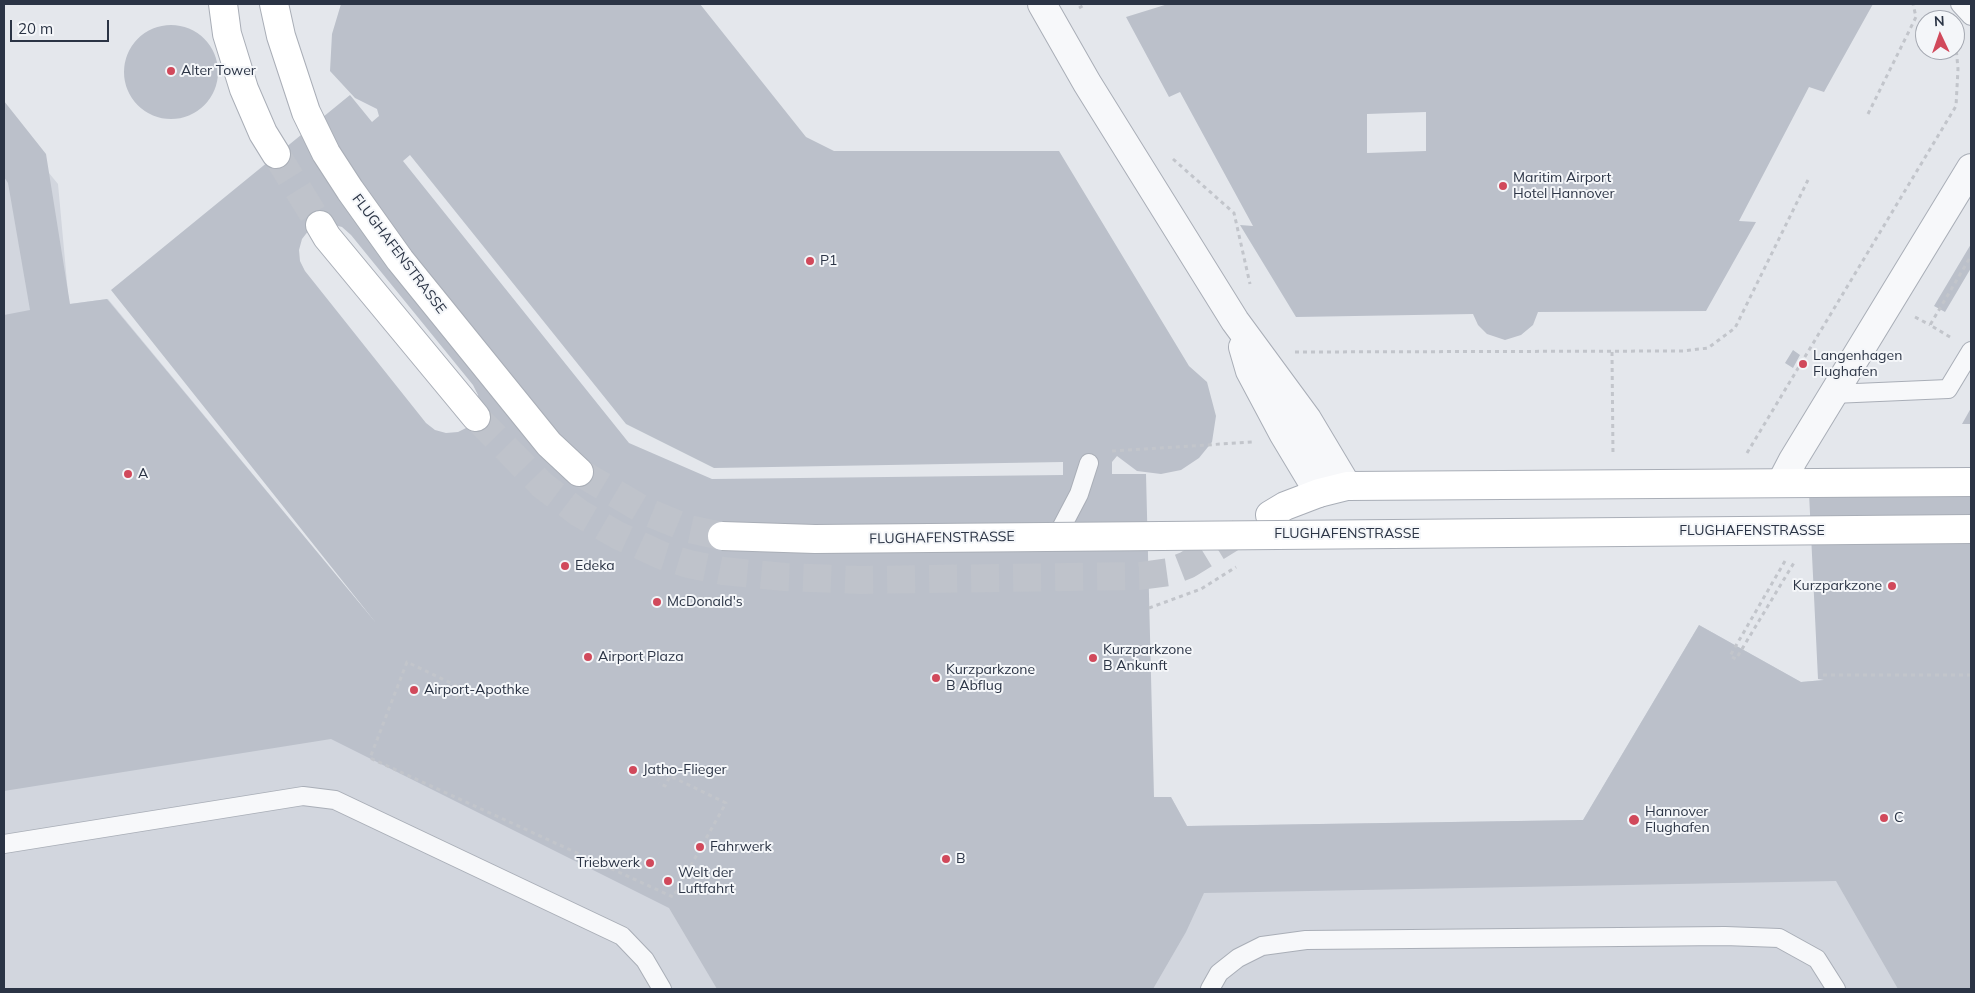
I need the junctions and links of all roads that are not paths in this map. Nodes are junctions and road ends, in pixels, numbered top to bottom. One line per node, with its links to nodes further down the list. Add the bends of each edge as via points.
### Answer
1 (223, 4): 4 (main road, via 227,34 244,89)
2 (274, 4): 12 (main road, FLUGHAFENSTRASSE, via 280,36 306,112 326,153 406,268 549,444)
3 (1042, 4): 7 (street, via 1087,83)
4 (276, 154)
5 (1971, 168): 9 (street)
6 (320, 225): 10 (main road)
7 (1235, 321): 15 (street, via 1307,419); 16 (street, via 1250,371 1282,433)
8 (1971, 351): 9 (lane, via 1948,389)
9 (1833, 394): 14 (street)
10 (476, 417)
11 (1089, 463): 20 (lane, via 1079,494)
12 (579, 472)
13 (1971, 482): 14 (main road, FLUGHAFENSTRASSE)
14 (1781, 483): 15 (main road, FLUGHAFENSTRASSE)
15 (1347, 486): 16 (main road, FLUGHAFENSTRASSE)
16 (1319, 493): 17 (main road, FLUGHAFENSTRASSE)
17 (1270, 515)
18 (1971, 529): 20 (main road, FLUGHAFENSTRASSE, bridge)
19 (722, 536): 20 (main road, FLUGHAFENSTRASSE, bridge, via 815,540)
20 (1057, 536)
21 (4, 844): 22 (lane, via 303,796 335,800 622,936 645,960)
22 (662, 989)
23 (1210, 989): 24 (lane, via 1219,973 1238,958 1262,946 1306,940 1725,936 1779,938 1817,959)
24 (1836, 989)

